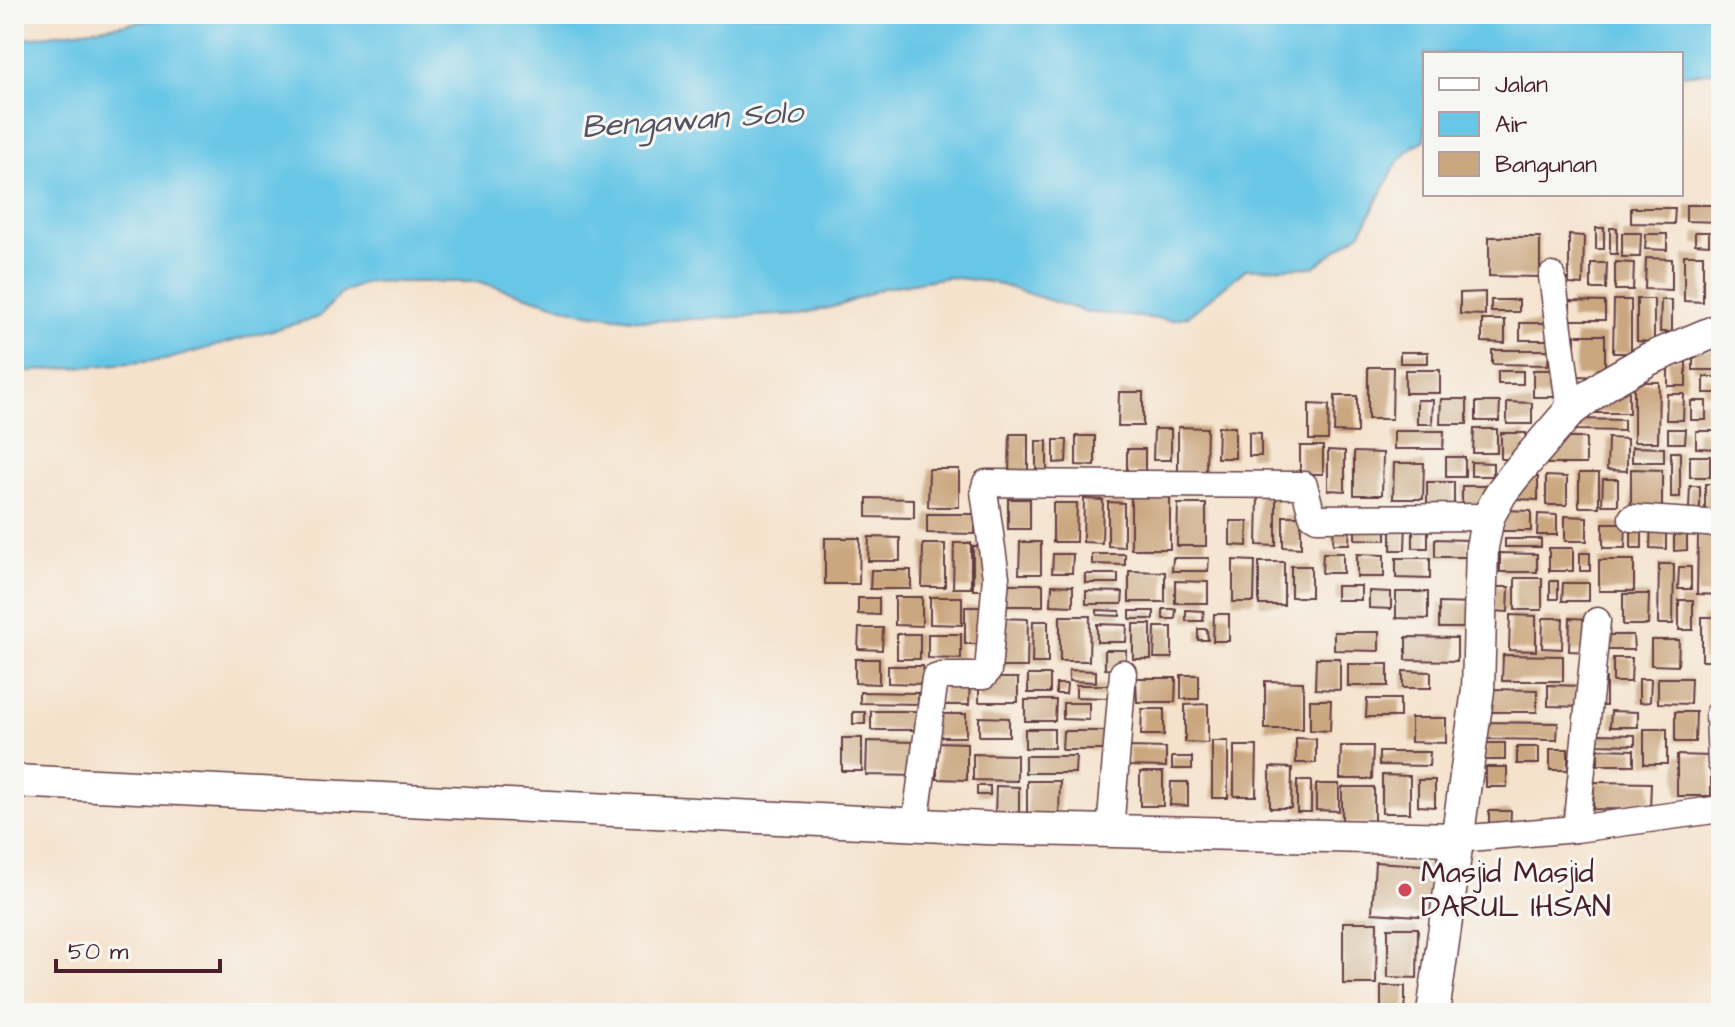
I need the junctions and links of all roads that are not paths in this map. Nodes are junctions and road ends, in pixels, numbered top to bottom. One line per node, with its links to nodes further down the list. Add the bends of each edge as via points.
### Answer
1 (1552, 276): 3 (street)
2 (1721, 329): 3 (street, via 1649,359)
3 (1570, 411): 4 (street, via 1514,476)
4 (1488, 517): 13 (street, via 1317,518 1304,485 986,483 996,577 988,671 984,676 935,678); 16 (street, via 1482,547 1478,690)
5 (1632, 518): 6 (street)
6 (1721, 524)
7 (1597, 621): 14 (street)
8 (1123, 673): 15 (street)
9 (1719, 714): 10 (street)
10 (1721, 763)
11 (14, 781): 13 (street)
12 (1721, 809): 14 (street)
13 (915, 825): 15 (street)
14 (1576, 829): 16 (street)
15 (1110, 831): 16 (street)
16 (1457, 839): 17 (street)
17 (1433, 1013)

